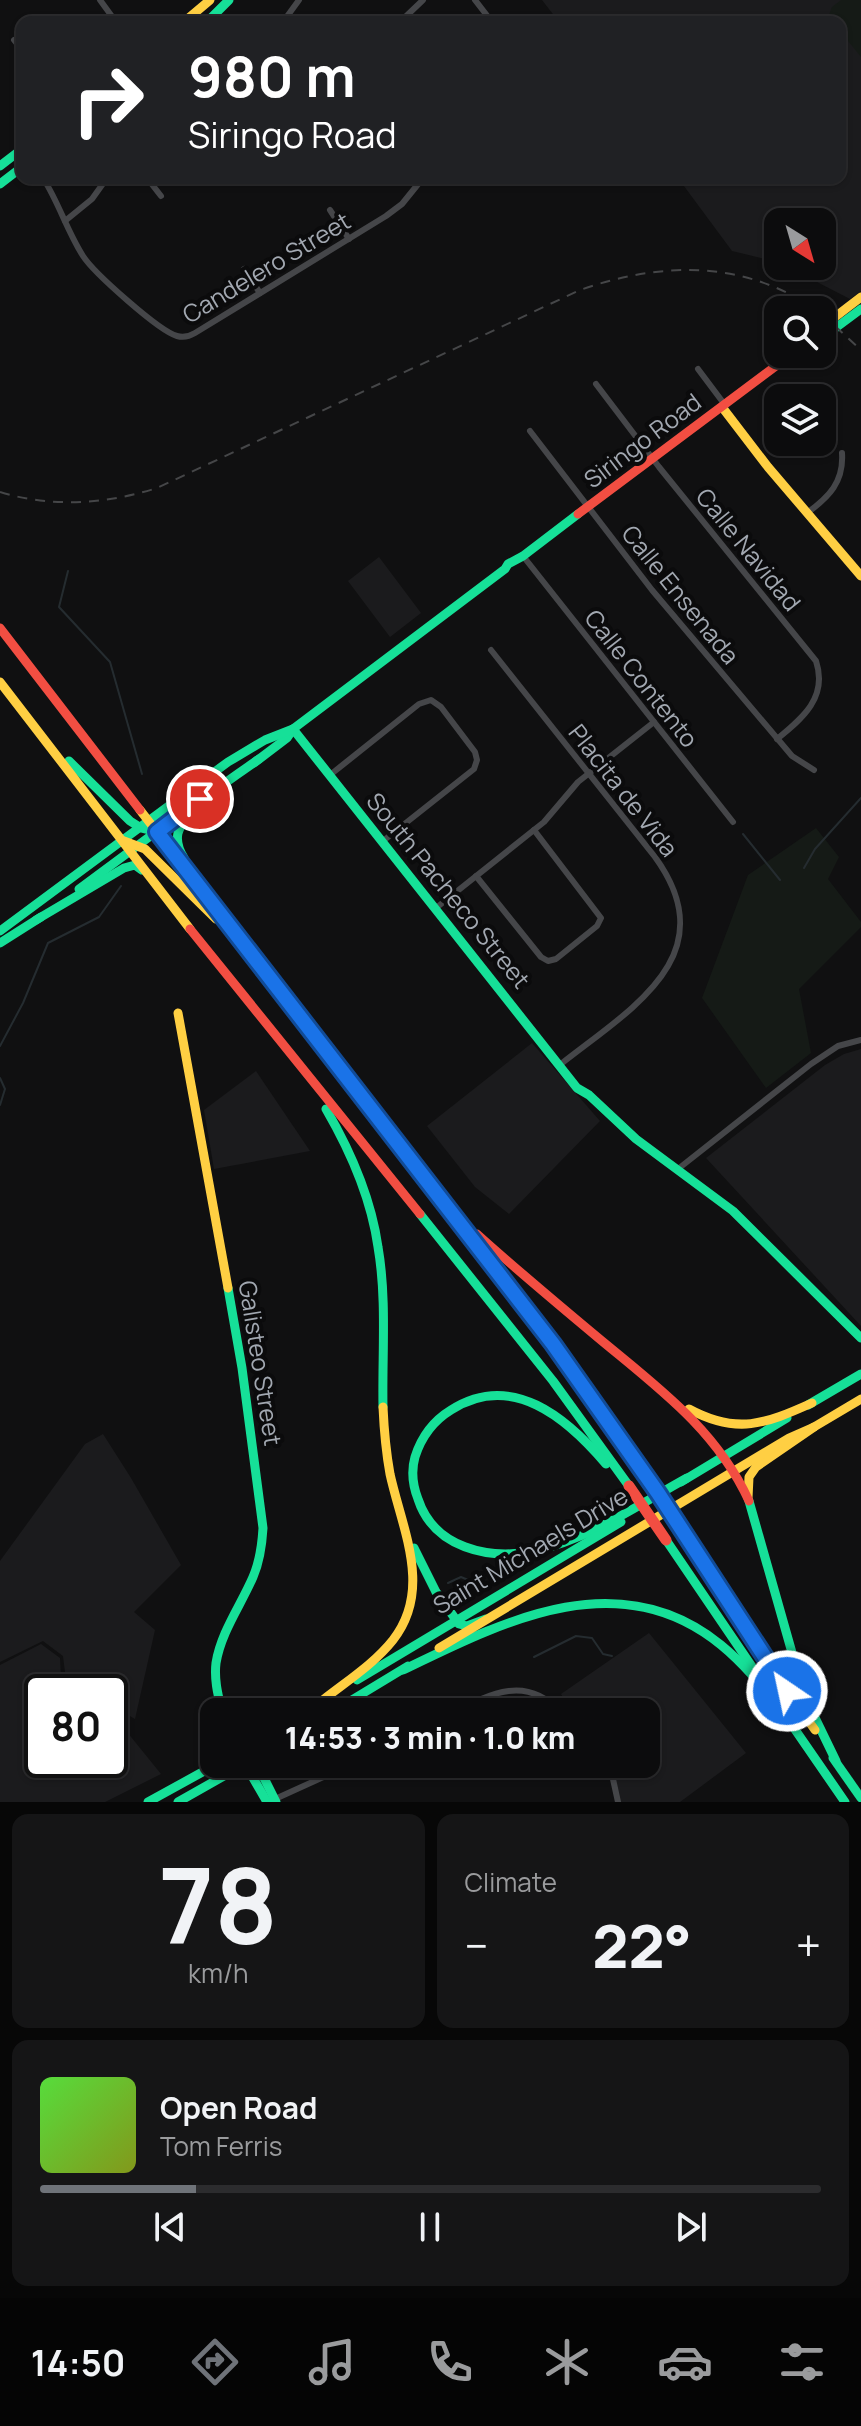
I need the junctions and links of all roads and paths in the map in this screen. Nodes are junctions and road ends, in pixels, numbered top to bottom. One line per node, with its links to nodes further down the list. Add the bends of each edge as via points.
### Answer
1 (210, 0): 5 (main road)
2 (229, 0): 6 (main road)
3 (423, 0): 7 (street)
4 (475, 0): 8 (street)
5 (191, 16)
6 (213, 16)
7 (406, 16)
8 (487, 16)
9 (14, 40): 10 (street)
10 (16, 42)
11 (16, 154): 12 (main road)
12 (0, 166)
13 (16, 172): 14 (main road)
14 (0, 184)
15 (46, 184): 21 (street, Candelero Street)
16 (103, 184): 21 (street)
17 (152, 184): 19 (street)
18 (418, 184): 22 (street, Candelero Street, via 394,210)
19 (161, 196)
20 (330, 210): 22 (street)
21 (65, 221): 29 (street, Candelero Street, via 99,277)
22 (349, 239): 24 (street, Candelero Street)
23 (244, 269): 24 (street)
24 (260, 293): 29 (street, Candelero Street)
25 (861, 297): 27 (main road)
26 (861, 309): 28 (main road)
27 (836, 316)
28 (836, 328)
29 (181, 337): 30 (street)
30 (181, 347)
31 (775, 368): 34 (main road, Siringo Road)
32 (698, 369): 34 (street)
33 (596, 384): 37 (street, Calle Navidad)
34 (724, 406): 37 (main road, Siringo Road); 39 (main road)
35 (530, 431): 38 (street, Calle Ensenada)
36 (842, 453): 39 (street, via 843,470 834,489)
37 (653, 459): 38 (main road, Siringo Road); 49 (street, Calle Navidad, via 816,661 820,682 813,704)
38 (588, 507): 40 (main road, Siringo Road); 49 (street, Calle Ensenada)
39 (807, 513): 41 (main road)
40 (523, 556): 46 (street, Calle Contento); 47 (main road, Siringo Road)
41 (857, 562): 42 (main road)
42 (861, 576)
43 (0, 628): 55 (main road)
44 (491, 650): 52 (street, Placita de Vida)
45 (0, 682): 48 (main road)
46 (654, 722): 52 (street); 54 (street, Calle Contento)
47 (293, 729): 50 (main road, Siringo Road); 53 (main road, South Pacheco Street); 55 (main road, Siringo Road, via 238,755)
48 (40, 733): 55 (main road, via 130,821); 59 (main road)
49 (777, 739): 51 (street, Calle Ensenada, via 795,760)
50 (259, 759): 57 (main road, Siringo Road); 63 (main road, via 200,807 177,838)
51 (814, 770)
52 (589, 774): 56 (street); 70 (street, Placita de Vida, via 667,876 676,896 679,927 673,956 653,989)
53 (330, 775): 58 (main road, South Pacheco Street); 58 (street, via 419,704 431,700 441,707 475,752 474,769)
54 (733, 822)
55 (144, 824): 57 (main road); 59 (main road, Siringo Road)
56 (534, 830): 61 (street); 61 (street, via 601,918 556,959 541,957)
57 (157, 832): 59 (main road, Siringo Road); 63 (main road)
58 (383, 841): 62 (main road, South Pacheco Street)
59 (131, 846): 60 (main road); 64 (main road, Siringo Road); 65 (main road, Siringo Road); 67 (main road, via 191,893)
60 (150, 875): 64 (main road, via 135,865 127,867); 71 (main road)
61 (476, 876): 62 (street)
62 (436, 908): 70 (main road, South Pacheco Street)
63 (217, 909): 67 (main road)
64 (36, 920): 66 (main road, Siringo Road)
65 (0, 931)
66 (0, 943)
67 (257, 961): 73 (main road)
68 (178, 1013): 89 (main road, Galisteo Street, via 242,1368 264,1536 258,1565 220,1644 214,1686)
69 (861, 1040): 72 (street, via 838,1046 811,1064)
70 (561, 1064): 72 (main road, South Pacheco Street, via 636,1139)
71 (305, 1075): 83 (main road, via 533,1353); 85 (main road, via 351,1159 377,1243 384,1434)
72 (678, 1169): 74 (main road, South Pacheco Street, via 741,1218)
73 (431, 1185): 76 (main road, via 495,1252); 96 (main road, bridge, via 646,1474)
74 (861, 1338)
75 (861, 1374): 78 (main road, Saint Michaels Drive)
76 (656, 1386): 78 (main road, via 697,1415 727,1425 760,1425); 80 (main road)
77 (861, 1399): 79 (main road, Saint Michaels Drive)
78 (812, 1403): 80 (main road, Saint Michaels Drive)
79 (814, 1427): 81 (main road, Saint Michaels Drive); 84 (main road, via 756,1467 749,1477)
80 (724, 1455): 81 (main road); 82 (main road, Saint Michaels Drive)
81 (734, 1471): 84 (main road); 86 (main road, Saint Michaels Drive)
82 (687, 1478): 83 (main road, via 584,1534 537,1550 497,1554 460,1547 435,1528 418,1503 413,1468 423,1436 441,1414 467,1399 499,1395 522,1399 556,1416); 87 (main road, Saint Michaels Drive)
83 (627, 1487): 95 (main road, bridge)
84 (748, 1499): 96 (main road, via 804,1695)
85 (403, 1526): 87 (main road); 90 (main road, via 414,1575 406,1619 385,1652)
86 (486, 1619): 87 (main road, via 467,1626); 88 (main road, Saint Michaels Drive)
87 (456, 1620): 91 (main road, Saint Michaels Drive)
88 (403, 1670): 92 (main road, Saint Michaels Drive); 95 (main road, via 539,1611 574,1603 630,1603 689,1623 713,1639)
89 (218, 1698)
90 (326, 1698)
91 (326, 1698)
92 (356, 1698)
93 (484, 1698): 94 (street, via 505,1690)
94 (540, 1698)
95 (779, 1707): 108 (main road)
96 (836, 1761): 103 (main road)
97 (200, 1773): 105 (main road)
98 (220, 1778): 106 (main road)
99 (256, 1778): 104 (main road)
100 (263, 1778): 104 (main road)
101 (322, 1778): 104 (street)
102 (613, 1778): 107 (street)
103 (861, 1798)
104 (273, 1801)
105 (148, 1802)
106 (178, 1802)
107 (618, 1802)
108 (845, 1802)

